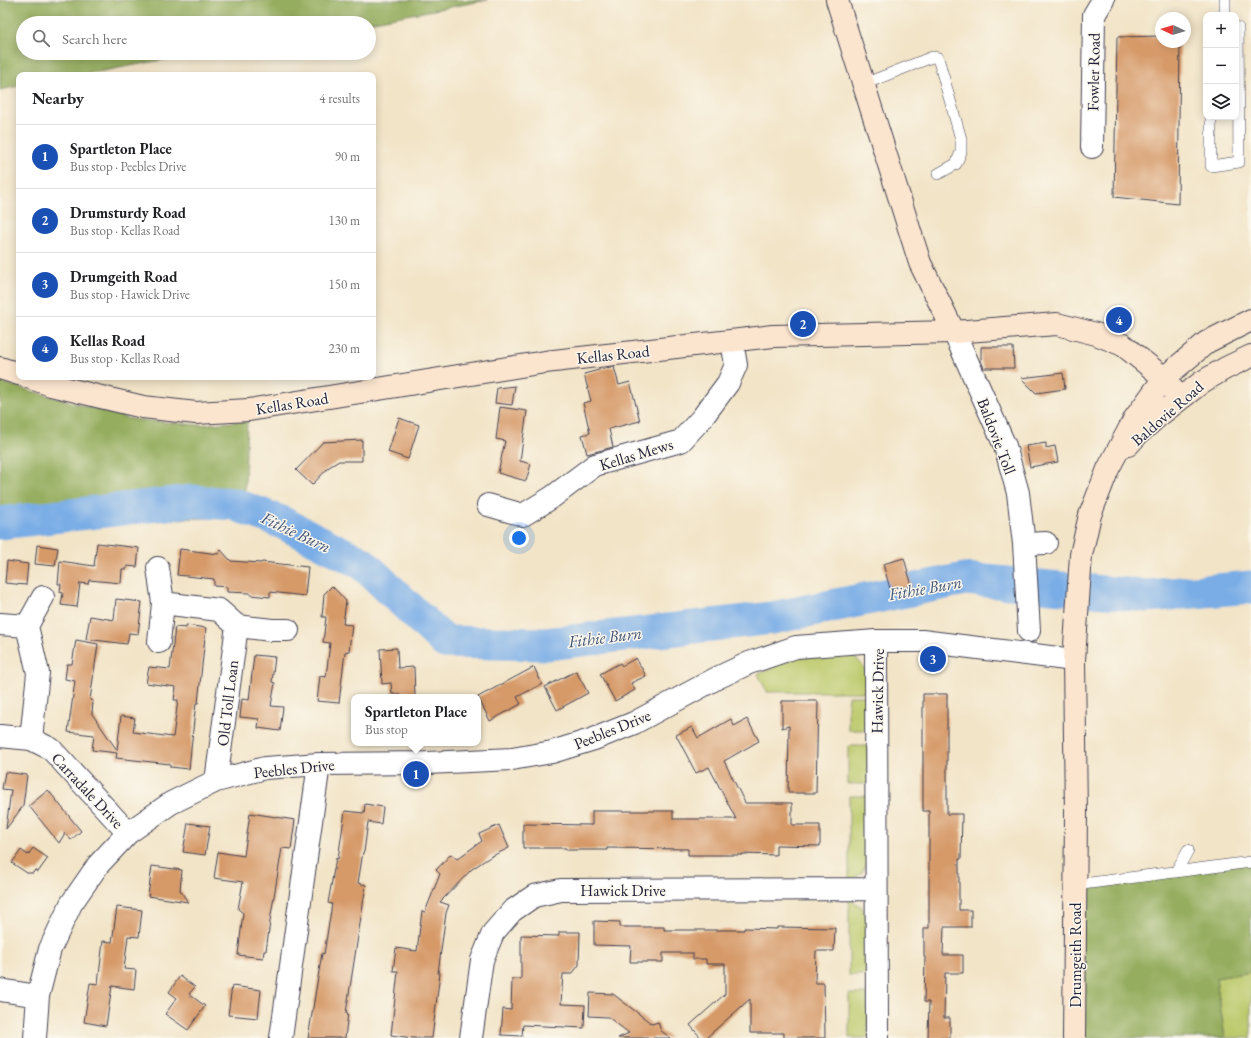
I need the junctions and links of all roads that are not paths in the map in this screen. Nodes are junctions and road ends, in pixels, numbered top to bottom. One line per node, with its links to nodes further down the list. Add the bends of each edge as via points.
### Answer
1 (837, 0): 6 (main road)
2 (1103, 0): 10 (street, Fowler Road, via 1094,15)
3 (1225, 0): 4 (lane)
4 (1225, 12)
5 (1238, 48): 7 (lane)
6 (864, 84): 11 (lane, via 932,57 938,58 962,145 962,152 956,164); 13 (main road, via 920,264)
7 (1238, 84)
8 (1210, 120): 9 (lane, via 1211,166 1239,162)
9 (1239, 120)
10 (1092, 147)
11 (938, 174)
12 (1251, 320): 18 (main road, Baldovie Road, via 1208,342)
13 (954, 332): 14 (main road, Kellas Road, via 773,336); 18 (main road, Kellas Road, via 1057,324 1096,334 1123,345); 24 (street, Baldovie Toll, via 1005,446 1018,493)
14 (732, 341): 19 (main road, Kellas Road, via 545,362 249,410 196,413 143,407); 22 (street, Kellas Mews, via 736,365 728,383 681,441 595,465 523,515)
15 (1251, 356): 20 (main road, Baldovie Road, via 1202,382)
16 (0, 368): 17 (main road)
17 (16, 373)
18 (1164, 378): 20 (main road, Kellas Road); 21 (main road, Baldovie Road, via 1135,418)
19 (38, 380)
20 (1180, 399): 21 (main road, Baldovie Road, via 1138,434)
21 (1108, 469): 35 (main road, Drumgeith Road, via 1090,515 1081,555)
22 (488, 505)
23 (1046, 543): 24 (street)
24 (1025, 555): 29 (street, Baldovie Toll)
25 (158, 568): 27 (street)
26 (43, 597): 30 (street)
27 (163, 603): 31 (street, via 219,610); 34 (street)
28 (0, 624): 30 (street)
29 (1028, 624)
30 (27, 626): 37 (street, via 38,673)
31 (237, 626): 32 (street); 39 (street, Old Toll Loan)
32 (288, 630)
33 (876, 641): 35 (street, Hawick Drive, via 922,642); 38 (street, Peebles Drive, via 796,647 749,663 634,723 552,752 512,759); 45 (street, Hawick Drive)
34 (159, 642)
35 (1074, 660): 44 (main road, Drumgeith Road)
36 (0, 736): 37 (street, Carradale Drive)
37 (31, 739): 40 (street, Carradale Drive, via 51,749)
38 (319, 764): 39 (street, Peebles Drive, via 265,768); 49 (street)
39 (216, 781): 40 (street, Peebles Drive, via 171,803)
40 (128, 833): 47 (street, Peebles Drive, via 98,865 71,904 50,949)
41 (1188, 850): 43 (lane)
42 (1251, 862): 43 (lane)
43 (1176, 872): 44 (lane)
44 (1075, 885): 52 (main road, Drumgeith Road)
45 (876, 889): 50 (street, Hawick Drive, via 561,890 534,896 512,911 493,933 482,960); 51 (street, Hawick Drive)
46 (0, 990): 47 (street)
47 (38, 996): 48 (street, Peebles Drive)
48 (35, 1038)
49 (281, 1038)
50 (471, 1038)
51 (877, 1038)
52 (1074, 1038)

